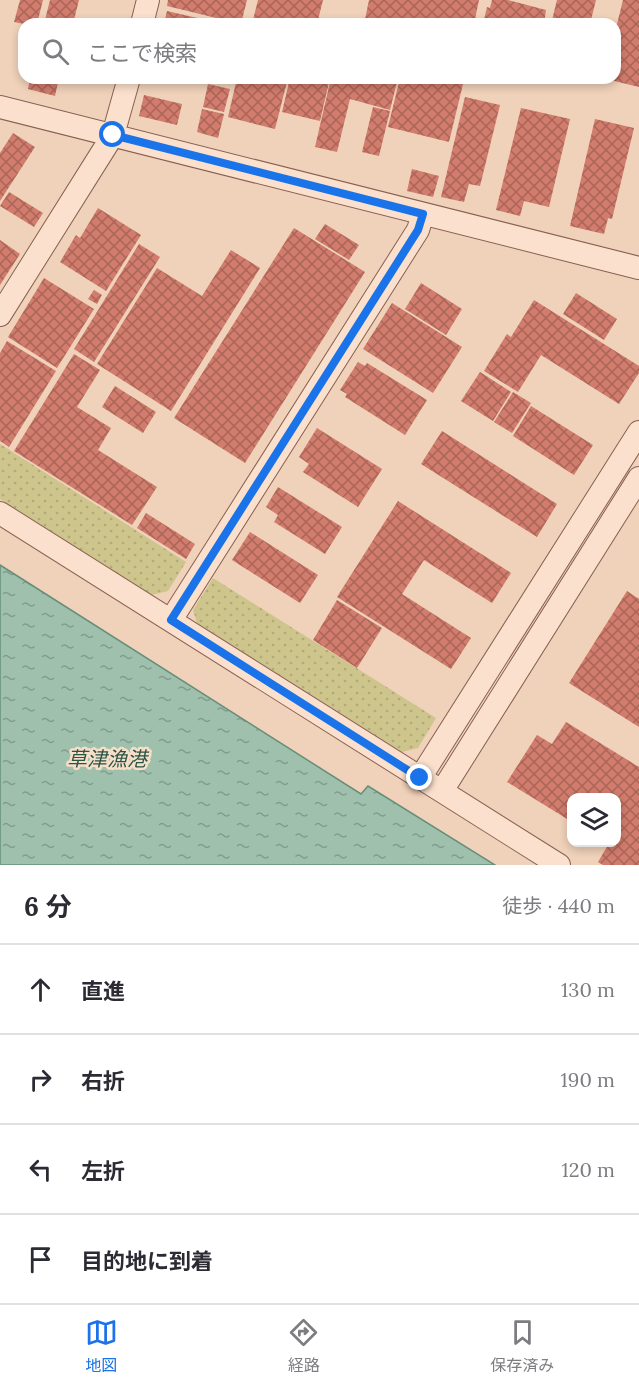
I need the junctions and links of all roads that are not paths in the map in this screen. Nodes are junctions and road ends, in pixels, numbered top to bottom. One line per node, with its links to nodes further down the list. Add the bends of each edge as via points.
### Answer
1 (148, 0): 2 (street)
2 (144, 18)
3 (127, 84): 5 (street)
4 (0, 107): 5 (street)
5 (113, 135): 6 (street); 8 (street)
6 (423, 214): 7 (street); 14 (street, via 418,230)
7 (639, 268)
8 (0, 315)
9 (639, 432): 12 (street)
10 (639, 478): 13 (street)
11 (0, 513): 14 (street)
12 (585, 518): 13 (street); 15 (street)
13 (606, 531): 16 (street)
14 (171, 620): 15 (street)
15 (420, 778): 16 (street)
16 (442, 791): 17 (street)
17 (559, 865)

